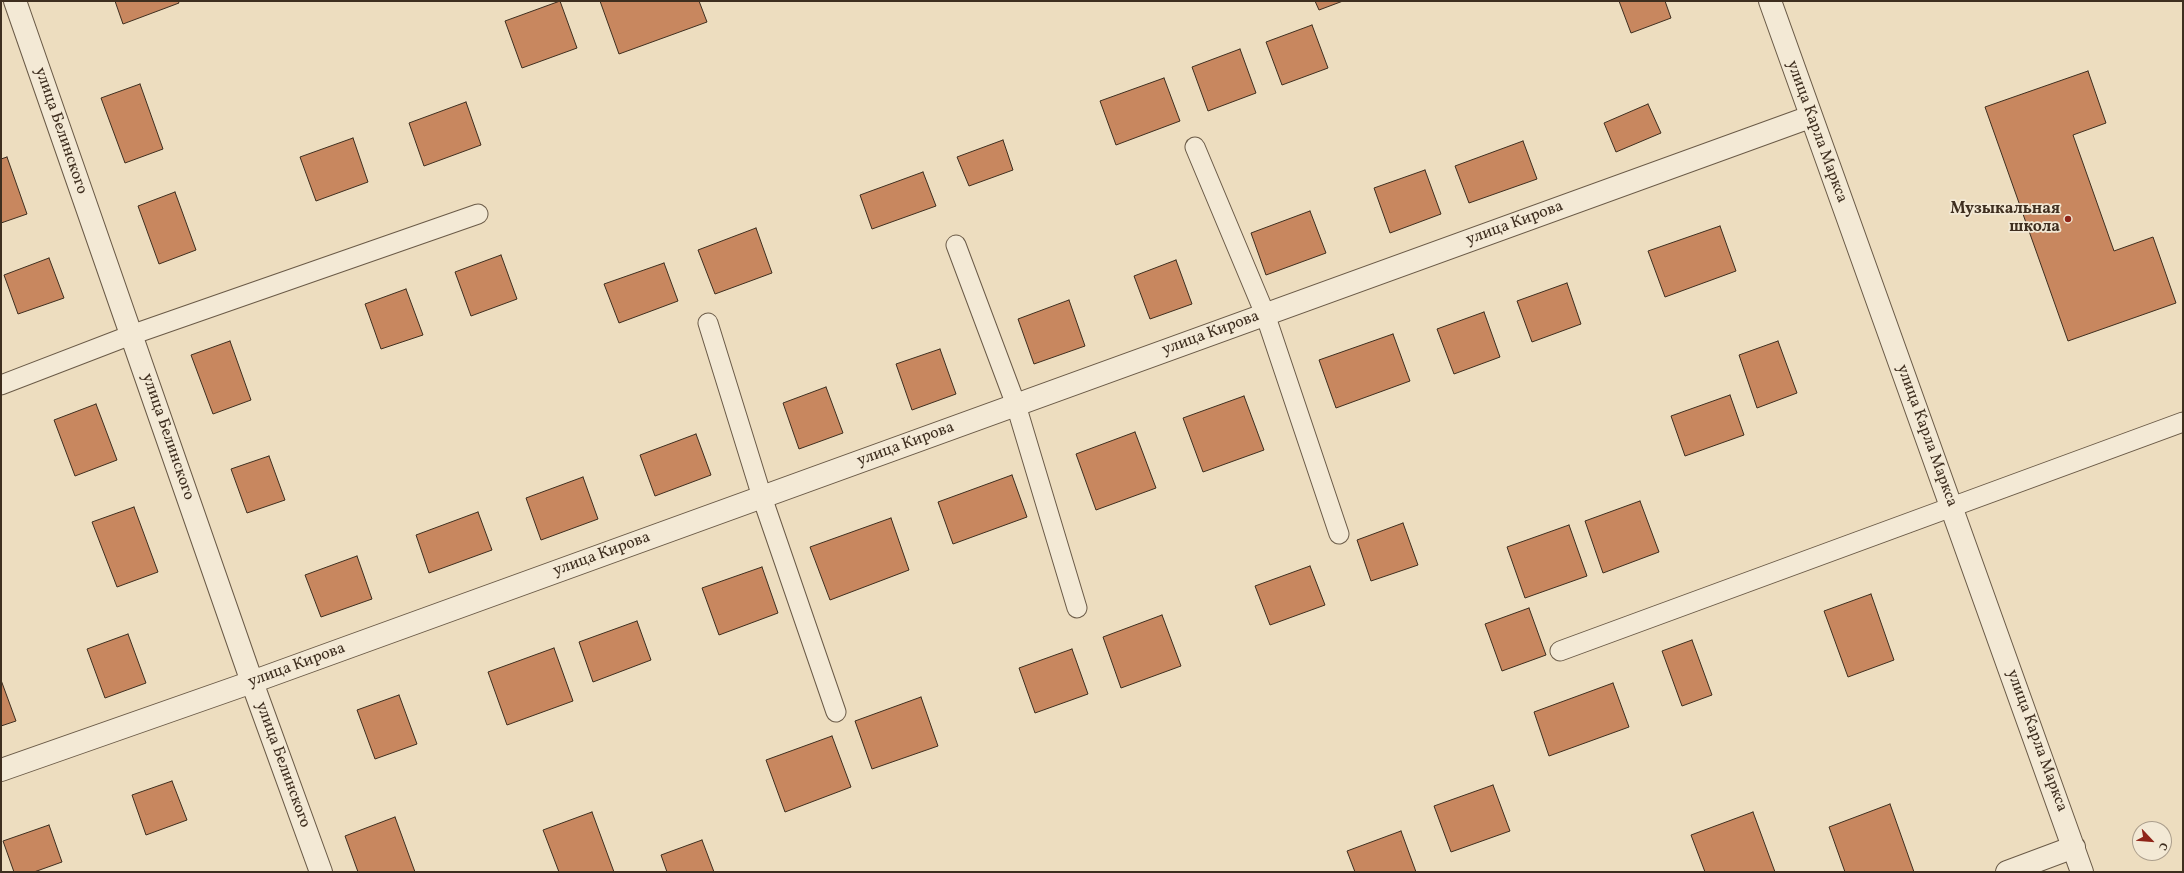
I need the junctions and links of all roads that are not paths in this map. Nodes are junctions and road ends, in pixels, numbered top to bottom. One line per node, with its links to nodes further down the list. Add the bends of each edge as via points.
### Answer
1 (15, 1): 9 (street, улица Белинского)
2 (1770, 1): 3 (street, улица Карла Маркса)
3 (1810, 117): 7 (street, улица Кирова); 14 (street, улица Карла Маркса)
4 (1195, 147): 7 (lane)
5 (478, 214): 9 (lane)
6 (956, 245): 11 (lane)
7 (1265, 314): 11 (street, улица Кирова); 15 (lane)
8 (708, 323): 13 (lane)
9 (131, 335): 10 (lane); 18 (street, улица Белинского)
10 (1, 385)
11 (1016, 405): 13 (street, улица Кирова); 16 (lane)
12 (2183, 422): 14 (lane)
13 (762, 497): 18 (street, улица Кирова); 19 (lane)
14 (1952, 506): 17 (lane); 21 (street, улица Карла Маркса)
15 (1339, 534)
16 (1077, 608)
17 (1560, 651)
18 (252, 682): 20 (street, улица Кирова); 22 (street, улица Белинского)
19 (836, 712)
20 (1, 770)
21 (2074, 847): 23 (street); 24 (street, улица Карла Маркса)
22 (321, 872)
23 (2007, 872)
24 (2082, 872)

